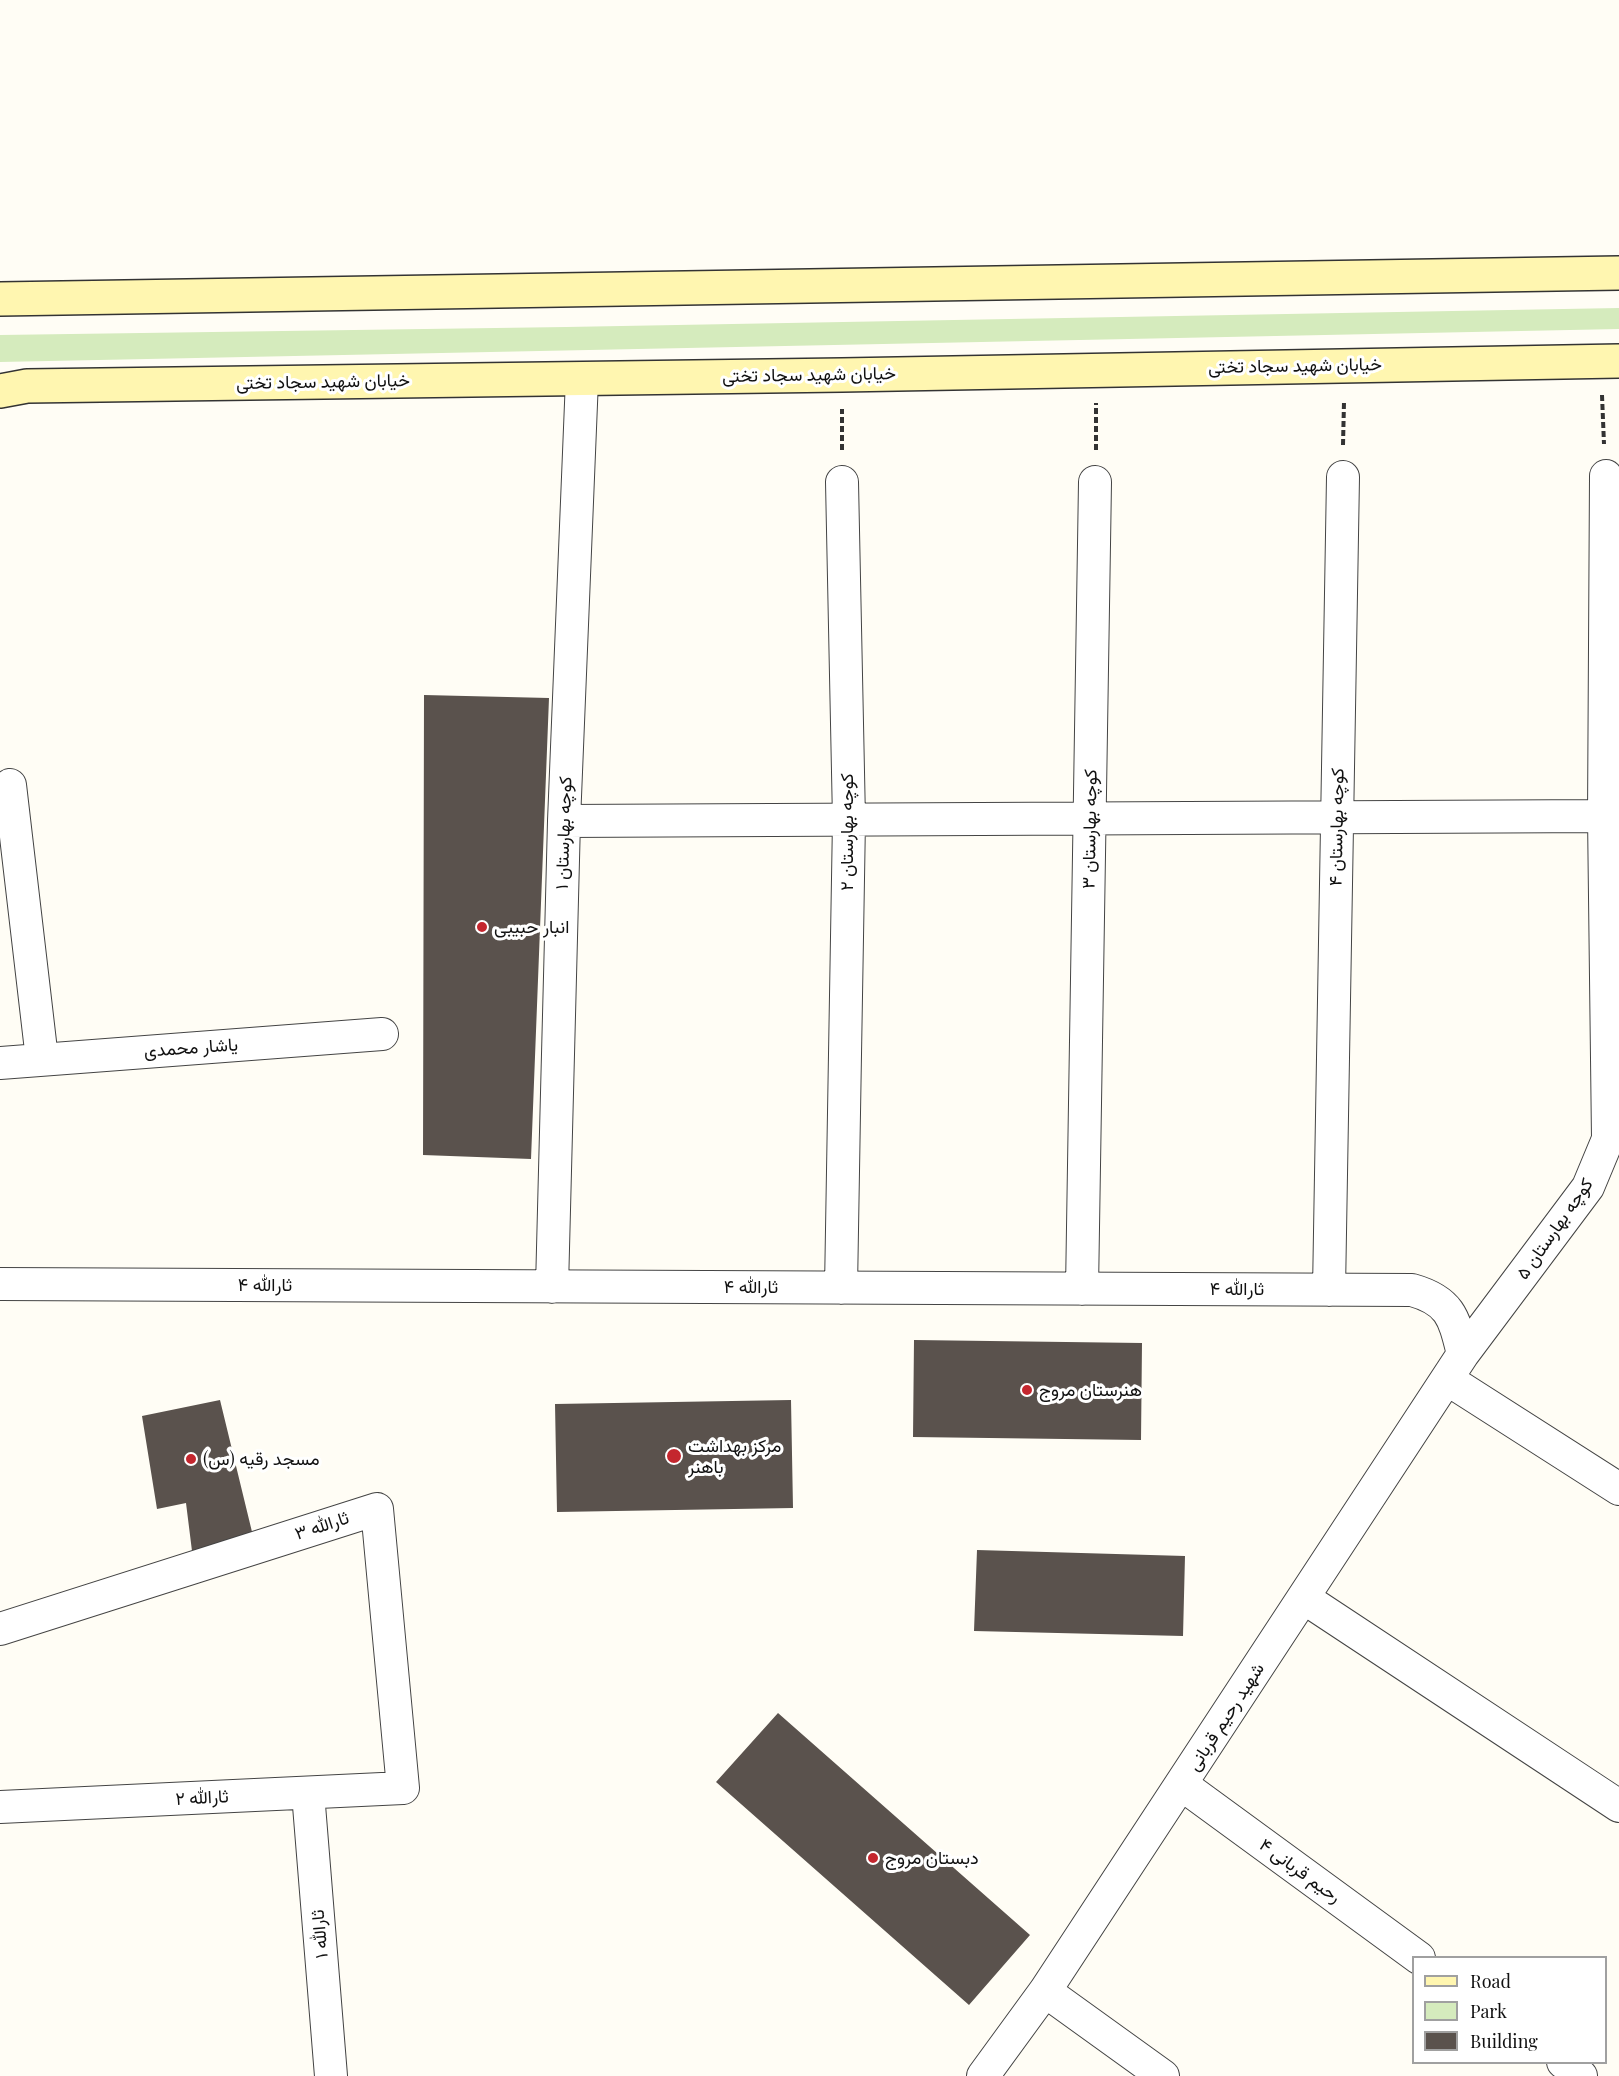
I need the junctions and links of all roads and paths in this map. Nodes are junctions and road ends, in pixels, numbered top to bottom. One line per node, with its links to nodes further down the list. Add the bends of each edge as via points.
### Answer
1 (1619, 273): 2 (main road)
2 (0, 299)
3 (1610, 361): 4 (main road, خیابان شهید سجاد تختی); 9 (path)
4 (1344, 365): 5 (main road, خیابان شهید سجاد تختی); 10 (path)
5 (1096, 370): 6 (main road, خیابان شهید سجاد تختی); 12 (path)
6 (842, 375): 7 (main road, خیابان شهید سجاد تختی); 11 (path)
7 (582, 379): 8 (main road, خیابان شهید سجاد تختی, via 27,386); 18 (street, کوچه بهارستان ۱)
8 (0, 391)
9 (1606, 476): 14 (street, کوچه بهارستان ۵)
10 (1343, 477): 15 (street, کوچه بهارستان ۴)
11 (842, 482): 17 (street, کوچه بهارستان ۲)
12 (1095, 482): 16 (street, کوچه بهارستان ۳)
13 (10, 785): 20 (street)
14 (1604, 816): 15 (street); 22 (street, کوچه بهارستان ۵)
15 (1337, 817): 16 (street); 27 (street, کوچه بهارستان ۴)
16 (1090, 819): 17 (street); 26 (street, کوچه بهارستان ۳)
17 (849, 820): 18 (street); 25 (street, کوچه بهارستان ۲)
18 (564, 821): 24 (street, کوچه بهارستان ۱)
19 (382, 1034): 20 (street, یاشار محمدی)
20 (42, 1059): 21 (street, یاشار محمدی)
21 (0, 1062)
22 (1613, 1143): 28 (street, کوچه بهارستان ۵, via 1588,1187)
23 (0, 1284): 24 (street, ثارالله ۴)
24 (552, 1287): 25 (street, ثارالله ۴)
25 (841, 1288): 26 (street, ثارالله ۴)
26 (1082, 1288): 27 (street, ثارالله ۴)
27 (1329, 1290): 28 (street, ثارالله ۴, via 1412,1290 1430,1295 1454,1321)
28 (1455, 1367): 29 (street); 30 (street, شهید رحیم قربانی)
29 (1619, 1489)
30 (1304, 1598): 32 (street, شهید رحیم قربانی); 35 (street)
31 (0, 1629): 33 (street, ثارالله ۳, via 376,1509)
32 (1182, 1785): 37 (street, رحیم قربانی ۴); 38 (street, شهید رحیم قربانی)
33 (404, 1788): 34 (street, ثارالله ۲)
34 (308, 1793): 36 (street, ثارالله ۲); 40 (street, ثارالله ۱)
35 (1619, 1806)
36 (0, 1808)
37 (1416, 1956)
38 (1045, 1991): 41 (street, شهید رحیم قربانی); 42 (street)
39 (1566, 2064): 43 (street)
40 (331, 2076)
41 (983, 2076)
42 (1164, 2076)
43 (1581, 2076)

